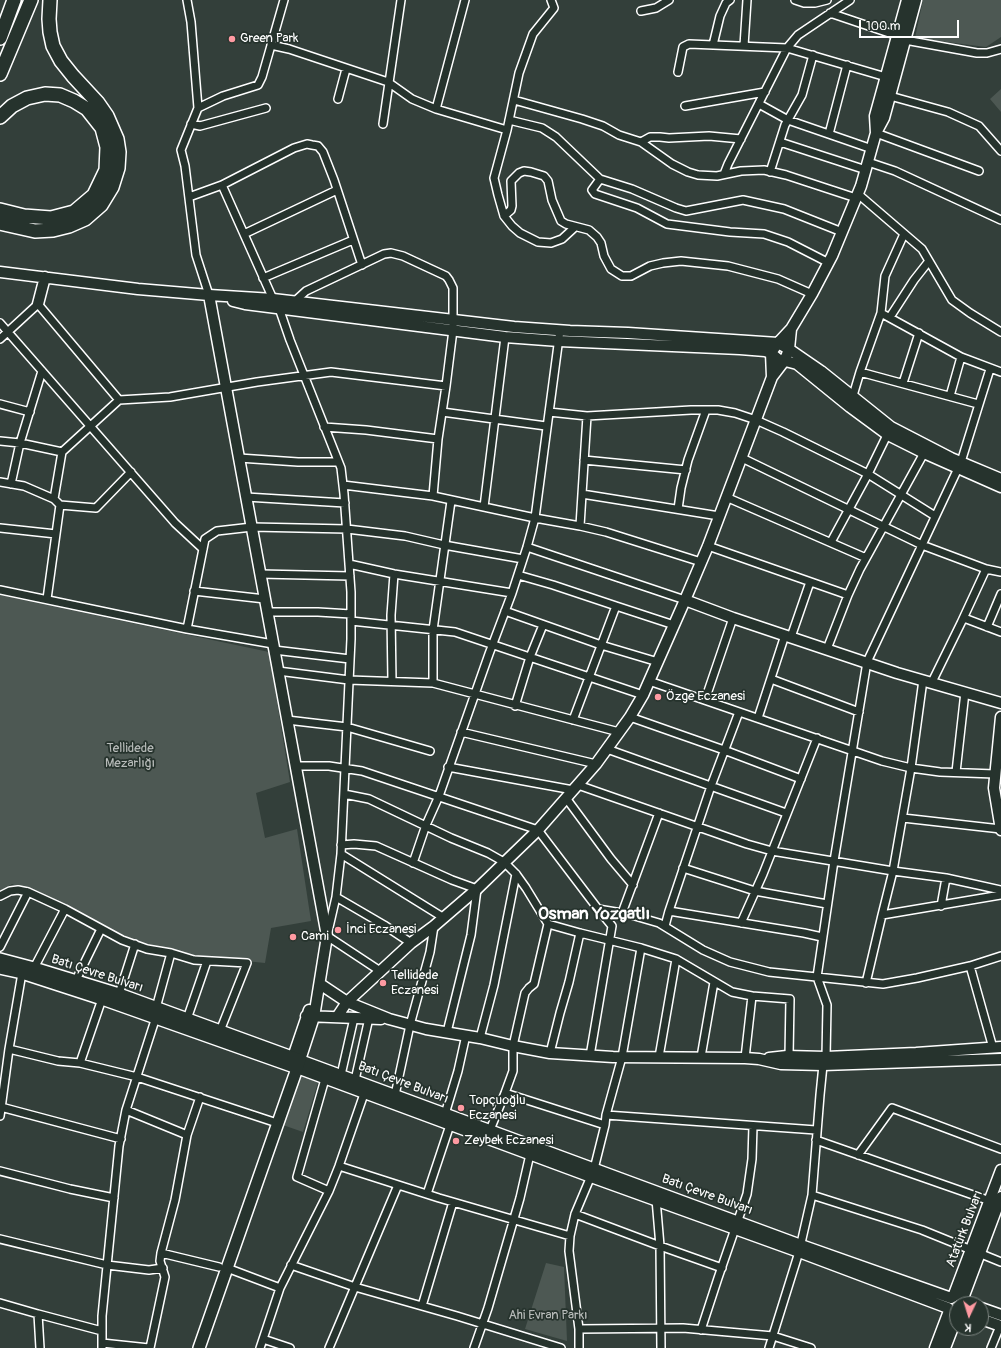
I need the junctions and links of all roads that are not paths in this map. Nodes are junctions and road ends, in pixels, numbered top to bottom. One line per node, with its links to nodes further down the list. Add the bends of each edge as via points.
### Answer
1 (6, 0): 19 (highway)
2 (14, 0): 21 (highway)
3 (31, 0): 32 (highway)
4 (50, 0): 69 (highway, via 50,32 54,46 61,61 107,116 117,139 118,168 112,187 101,205 85,219 52,230 35,230)
5 (187, 0): 41 (street)
6 (284, 0): 23 (street)
7 (401, 0): 34 (street)
8 (465, 0): 43 (street)
9 (552, 0): 38 (street, via 554,8 533,34 519,73)
10 (669, 0): 18 (street, via 656,8)
11 (730, 0): 24 (street, via 720,16)
12 (747, 0): 25 (street)
13 (795, 0): 14 (street, via 815,3)
14 (827, 0)
15 (850, 0): 20 (street)
16 (907, 0): 22 (main road)
17 (916, 0): 22 (main road)
18 (641, 11)
19 (0, 12)
20 (830, 13): 22 (street); 26 (street, via 798,35)
21 (0, 38)
22 (902, 38): 27 (street, via 977,53); 33 (main road); 36 (main road)
23 (271, 45): 30 (street); 41 (street, via 258,85 223,96)
24 (713, 45): 25 (street); 31 (street, via 689,44 683,47)
25 (744, 46): 26 (street)
26 (787, 48): 28 (street); 35 (street)
27 (1001, 49)
28 (814, 56): 29 (street); 46 (street, via 802,95)
29 (847, 65): 33 (street); 51 (street)
30 (346, 69): 34 (street); 37 (street)
31 (678, 72)
32 (0, 74)
33 (886, 77): 50 (main road, via 875,116)
34 (388, 82): 43 (street, via 412,99); 48 (street)
35 (765, 92): 39 (street); 40 (street)
36 (890, 96): 50 (main road, via 884,118); 56 (street, via 948,112 979,126)
37 (338, 99)
38 (514, 100): 45 (street); 53 (street, via 582,119)
39 (760, 104): 46 (street); 52 (street)
40 (685, 106)
41 (198, 108): 47 (street)
42 (266, 108): 47 (street, via 200,126)
43 (436, 109): 49 (street)
44 (0, 117): 66 (highway, via 12,106 27,98 45,94 60,95 87,109 102,128 107,147 106,170 94,195 74,212 51,218 24,216)
45 (509, 120): 49 (street); 61 (street, via 542,128 556,137)
46 (788, 120): 51 (street); 54 (street)
47 (191, 124): 65 (street, via 181,150)
48 (383, 124)
49 (507, 130): 67 (street, via 494,178)
50 (876, 132): 55 (main road); 58 (street)
51 (829, 134): 55 (street)
52 (742, 139): 53 (street, via 709,136 650,137); 60 (street)
53 (641, 142): 60 (street, via 688,172 698,175)
54 (780, 142): 57 (street); 59 (street)
55 (872, 149): 57 (main road)
56 (1001, 150)
57 (867, 166): 64 (main road); 68 (street, via 896,171)
58 (979, 171)
59 (770, 172): 60 (street, via 764,170); 64 (street)
60 (724, 174)
61 (600, 179): 71 (street, via 686,211 743,200 784,209); 76 (street, via 592,190 596,194 637,208 667,224 764,234 788,242)
62 (222, 184): 63 (street, via 307,144 318,146 323,152); 65 (street); 72 (street)
63 (337, 190): 72 (street); 74 (street)
64 (857, 196): 71 (main road); 73 (street)
65 (189, 197): 82 (street, via 196,255)
66 (0, 210)
67 (504, 216): 70 (street, via 512,226 538,242 551,243 562,239); 70 (street, via 512,206 511,181 519,173 531,172 544,176 548,181 552,200 561,221)
68 (1001, 220)
69 (0, 223)
70 (575, 227): 81 (street, via 589,230 597,237 611,269 622,276 631,276 650,266 681,261 728,266 778,279)
71 (842, 232): 76 (main road)
72 (244, 234): 80 (street)
73 (904, 234): 75 (street, via 922,250); 87 (street, via 885,276)
74 (354, 240): 77 (street); 80 (street)
75 (929, 261): 88 (street); 94 (street, via 952,300)
76 (829, 262): 81 (main road)
77 (362, 265): 84 (street, via 306,291); 90 (street, via 391,253 446,276 453,288)
78 (0, 272): 79 (main road)
79 (45, 277): 82 (main road); 85 (main road)
80 (263, 278): 83 (street)
81 (812, 294): 91 (main road)
82 (209, 295): 83 (main road); 86 (main road, via 245,304); 112 (main road)
83 (273, 299): 84 (main road)
84 (294, 302): 90 (main road)
85 (38, 304): 93 (street); 114 (street)
86 (280, 308): 90 (main road); 108 (street)
87 (881, 312): 88 (street); 106 (street)
88 (890, 317): 95 (street)
89 (0, 323): 93 (street)
90 (452, 325): 92 (main road); 96 (main road); 111 (street)
91 (791, 328): 99 (main road); 100 (main road)
92 (560, 330): 98 (street); 99 (main road)
93 (8, 332): 97 (street); 105 (street)
94 (1001, 332)
95 (919, 333): 102 (street); 110 (street)
96 (505, 337): 98 (main road); 123 (street)
97 (0, 339)
98 (559, 342): 101 (main road, via 740,349); 121 (street)
99 (778, 343): 100 (main road); 101 (main road)
100 (789, 349): 103 (main road); 115 (main road, via 821,371)
101 (771, 353): 103 (main road); 109 (main road)
102 (961, 357): 104 (street); 113 (street)
103 (786, 360): 109 (main road); 115 (main road, via 797,364)
104 (990, 369): 107 (street); 117 (street)
105 (42, 371): 119 (street); 125 (street)
106 (860, 372): 110 (street); 115 (street)
107 (1001, 372)
108 (304, 376): 111 (street, via 331,372); 112 (street); 127 (street)
109 (772, 377): 124 (main road)
110 (903, 383): 113 (street)
111 (446, 386): 120 (street)
112 (226, 388): 114 (street, via 170,397); 134 (main road)
113 (950, 396): 117 (street)
114 (119, 400): 125 (street)
115 (851, 402): 128 (main road)
116 (0, 404): 119 (street)
117 (978, 404): 138 (street)
118 (706, 410): 122 (street); 124 (street, via 724,411); 139 (street)
119 (30, 412): 131 (street)
120 (442, 412): 123 (street); 129 (street)
121 (549, 412): 122 (street); 126 (street)
122 (587, 416): 136 (street)
123 (495, 419): 126 (street); 156 (street)
124 (756, 420): 135 (main road); 141 (street)
125 (90, 425): 132 (street); 140 (street)
126 (546, 426): 161 (street)
127 (324, 427): 129 (street); 137 (street)
128 (889, 431): 133 (main road); 138 (main road, via 930,448); 141 (street)
129 (438, 439): 149 (street)
130 (0, 441): 131 (street)
131 (20, 443): 132 (street); 144 (street)
132 (62, 452): 152 (street)
133 (924, 454): 138 (main road); 148 (street)
134 (239, 458): 137 (street); 150 (main road)
135 (742, 458): 151 (main road); 158 (street)
136 (584, 460): 139 (street); 147 (street)
137 (338, 462): 145 (street)
138 (959, 465): 142 (main road); 146 (main road); 160 (street)
139 (686, 470): 157 (street)
140 (131, 472): 155 (street, via 96,508); 173 (street, via 175,523)
141 (868, 474): 148 (street); 158 (street)
142 (1001, 479)
143 (0, 482): 144 (street)
144 (11, 484): 152 (street, via 24,486)
145 (343, 485): 149 (street); 154 (street)
146 (1001, 487)
147 (582, 494): 157 (street); 162 (street)
148 (901, 494): 160 (street); 164 (street)
149 (433, 496): 153 (street)
150 (246, 497): 154 (street); 163 (main road)
151 (726, 497): 159 (main road); 168 (street)
152 (54, 500): 155 (street)
153 (451, 501): 156 (street); 169 (street)
154 (345, 503): 166 (street)
155 (60, 505): 167 (street)
156 (484, 507): 161 (street)
157 (678, 510): 159 (street)
158 (849, 510): 164 (street); 168 (street)
159 (718, 516): 171 (main road)
160 (935, 516): 170 (street)
161 (534, 518): 162 (street); 172 (street)
162 (580, 526): 176 (street)
163 (252, 527): 166 (street); 173 (street, via 217,531 205,539); 180 (main road)
164 (883, 527): 170 (street); 174 (street)
165 (0, 528): 167 (street)
166 (347, 529): 169 (street, via 405,536); 177 (street)
167 (56, 534): 192 (street)
168 (831, 542): 174 (street)
169 (444, 545): 175 (street); 184 (street)
170 (922, 545): 178 (street); 215 (street)
171 (708, 546): 176 (main road); 185 (street)
172 (527, 547): 175 (street); 193 (street)
173 (203, 549): 187 (street)
174 (866, 558): 190 (street)
175 (523, 559): 182 (street)
176 (701, 562): 193 (main road)
177 (349, 564): 181 (street); 183 (street)
178 (986, 570): 179 (street); 199 (street)
179 (1001, 572)
180 (260, 574): 183 (street); 191 (main road)
181 (394, 574): 184 (street); 202 (street)
182 (518, 575): 188 (street); 194 (street)
183 (350, 576): 197 (street)
184 (439, 581): 188 (street); 205 (street)
185 (810, 582): 190 (street); 207 (street)
186 (0, 590): 192 (street)
187 (194, 591): 191 (street); 204 (street)
188 (512, 593): 195 (street)
189 (1001, 594): 203 (street)
190 (848, 595): 211 (street)
191 (265, 599): 196 (main road)
192 (46, 600): 204 (street)
193 (685, 600): 198 (main road); 201 (main road)
194 (616, 606): 201 (street); 209 (street)
195 (505, 611): 200 (street); 208 (street)
196 (267, 612): 197 (street); 210 (main road)
197 (351, 617): 202 (street); 213 (street)
198 (733, 618): 207 (main road); 227 (street)
199 (964, 618): 203 (street); 222 (street)
200 (543, 625): 209 (street); 212 (street)
201 (674, 625): 214 (main road)
202 (391, 626): 205 (street); 220 (street)
203 (987, 627): 206 (street)
204 (187, 629): 210 (street)
205 (433, 630): 208 (street, via 455,632); 223 (street)
206 (1001, 632)
207 (788, 636): 211 (main road); 218 (street)
208 (492, 644): 212 (street); 225 (street)
209 (601, 645): 214 (street); 217 (street)
210 (274, 647): 213 (street); 216 (main road)
211 (827, 649): 215 (main road)
212 (530, 657): 217 (street); 229 (street)
213 (350, 659): 219 (street)
214 (658, 662): 221 (main road)
215 (867, 662): 222 (main road); 231 (street)
216 (278, 672): 219 (street); 235 (main road)
217 (589, 676): 226 (street); 236 (street)
218 (771, 679): 231 (street); 234 (street)
219 (349, 680): 220 (street); 237 (street)
220 (392, 681): 223 (street)
221 (650, 681): 226 (main road); 227 (street)
222 (928, 681): 224 (main road); 249 (street)
223 (433, 683): 225 (street)
224 (965, 692): 228 (main road); 250 (street)
225 (475, 693): 229 (street); 238 (street)
226 (643, 695): 232 (main road)
227 (705, 700): 230 (street)
228 (1001, 703)
229 (515, 706): 236 (street)
230 (739, 712): 234 (street); 242 (street)
231 (859, 712): 243 (street)
232 (630, 717): 239 (main road); 242 (street)
233 (1001, 717): 251 (main road)
234 (758, 718): 240 (street)
235 (287, 720): 237 (street); 246 (main road)
236 (573, 720): 239 (street)
237 (347, 727): 244 (street); 248 (street)
238 (461, 732): 245 (street); 247 (street)
239 (619, 732): 241 (main road)
240 (817, 738): 243 (street); 252 (street)
241 (607, 749): 245 (main road); 253 (street)
242 (724, 750): 252 (street); 253 (street)
243 (853, 750): 249 (street); 269 (street)
244 (430, 751)
245 (596, 764): 254 (main road)
246 (296, 766): 248 (street); 298 (main road)
247 (448, 767): 254 (street); 256 (street)
248 (345, 768): 255 (street); 256 (street, via 362,771)
249 (911, 768): 250 (street); 261 (street)
250 (956, 772): 251 (street)
251 (994, 774): 258 (main road)
252 (801, 779): 260 (street)
253 (711, 786): 260 (street); 263 (street)
254 (576, 787): 257 (main road); 259 (street)
255 (344, 794): 262 (street, via 369,800); 266 (street)
256 (438, 796): 262 (street); 265 (street)
257 (566, 798): 265 (main road); 276 (street)
258 (998, 801): 264 (main road)
259 (659, 813): 263 (street); 276 (street)
260 (786, 813): 267 (street)
261 (903, 818): 264 (street); 273 (street)
262 (426, 825): 270 (street); 271 (street)
263 (698, 827): 267 (street); 272 (street)
264 (1001, 829)
265 (538, 830): 270 (main road); 287 (street)
266 (341, 845): 268 (street); 271 (street, via 376,846)
267 (772, 851): 269 (street); 279 (street)
268 (341, 854): 283 (street); 291 (street)
269 (834, 861): 273 (street); 284 (street)
270 (504, 862): 274 (street); 277 (main road)
271 (413, 863): 277 (street)
272 (683, 868): 279 (street); 288 (street)
273 (893, 871): 275 (street); 290 (street)
274 (516, 874): 293 (street); 335 (street, via 494,985)
275 (946, 878): 278 (street); 285 (street)
276 (633, 885): 289 (street)
277 (477, 889): 291 (main road); 333 (street, via 470,935)
278 (1001, 890)
279 (755, 891): 284 (street); 292 (street)
280 (28, 892): 282 (street, via 10,890); 286 (street); 303 (street)
281 (1001, 895): 285 (street)
282 (0, 896)
283 (336, 897): 298 (street); 301 (street)
284 (827, 904): 299 (street)
285 (941, 906): 290 (street)
286 (65, 909): 296 (street); 312 (street)
287 (598, 909): 289 (street); 300 (street, via 612,926)
288 (669, 911): 292 (street); 295 (street)
289 (622, 913): 295 (street)
290 (882, 915): 318 (street)
291 (444, 918): 294 (main road)
292 (741, 923): 299 (street)
293 (548, 924): 297 (street); 336 (street, via 534,984 525,993)
294 (434, 926): 301 (main road); 331 (street, via 430,952)
295 (665, 926): 315 (street, via 703,950 730,962 769,972)
296 (101, 929): 302 (street); 316 (street)
297 (580, 933): 300 (street); 339 (street)
298 (327, 936): 313 (street); 319 (main road)
299 (822, 937): 315 (street)
300 (610, 940): 304 (street); 340 (street)
301 (411, 943): 313 (main road)
302 (135, 944): 305 (street); 320 (street)
303 (0, 947)
304 (641, 948): 308 (street); 342 (street)
305 (171, 953): 309 (street); 324 (street)
306 (1001, 956): 310 (street)
307 (0, 959): 312 (main road, Batı Çevre Bulvarı)
308 (676, 959): 317 (street); 343 (street)
309 (207, 961): 329 (street); 332 (street, via 247,963)
310 (970, 966): 318 (street, via 883,984); 337 (street)
311 (0, 968): 314 (main road, Batı Çevre Bulvarı)
312 (34, 968): 314 (street); 316 (main road, Batı Çevre Bulvarı)
313 (380, 971): 323 (main road)
314 (22, 973): 322 (main road, Batı Çevre Bulvarı); 338 (street)
315 (817, 977): 318 (street); 348 (street, via 827,1005)
316 (76, 980): 320 (main road, Batı Çevre Bulvarı)
317 (714, 982): 321 (street, via 732,992); 344 (street)
318 (866, 983)
319 (320, 984): 323 (main road); 325 (main road)
320 (119, 994): 324 (main road, Batı Çevre Bulvarı)
321 (752, 996): 341 (street, via 790,999); 345 (street)
322 (102, 999): 324 (main road, Batı Çevre Bulvarı); 350 (street)
323 (347, 1002): 326 (main road); 330 (main road)
324 (156, 1013): 329 (main road, Batı Çevre Bulvarı); 349 (main road, Batı Çevre Bulvarı); 353 (street)
325 (310, 1017): 326 (main road); 349 (main road)
326 (337, 1017): 327 (main road)
327 (354, 1018): 328 (main road); 352 (street)
328 (369, 1018): 330 (main road); 355 (street)
329 (188, 1019): 332 (main road, Batı Çevre Bulvarı)
330 (389, 1019): 331 (main road)
331 (410, 1025): 333 (main road); 358 (street)
332 (220, 1031): 349 (main road, Batı Çevre Bulvarı)
333 (447, 1032): 334 (main road)
334 (466, 1035): 335 (main road); 362 (street)
335 (480, 1038): 336 (main road)
336 (513, 1046): 339 (main road); 356 (street, via 512,1070)
337 (997, 1047): 348 (main road)
338 (9, 1049): 350 (street, via 58,1061); 351 (street)
339 (550, 1052): 340 (main road)
340 (590, 1056): 342 (main road)
341 (789, 1056): 346 (main road); 348 (main road)
342 (622, 1057): 343 (main road); 363 (street)
343 (659, 1057): 344 (main road)
344 (702, 1057): 345 (main road)
345 (745, 1058): 346 (main road)
346 (759, 1059): 348 (main road, via 781,1064)
347 (1001, 1059): 348 (main road)
348 (825, 1061): 369 (street)
349 (295, 1062): 352 (main road, Batı Çevre Bulvarı); 354 (main road, Batı Çevre Bulvarı); 365 (main road)
350 (80, 1063): 353 (street)
351 (4, 1064): 360 (street)
352 (341, 1075): 355 (main road, Batı Çevre Bulvarı)
353 (137, 1077): 359 (street); 361 (street)
354 (324, 1079): 357 (main road, Batı Çevre Bulvarı); 382 (street, via 297,1176)
355 (355, 1080): 358 (main road, Batı Çevre Bulvarı)
356 (505, 1093): 367 (street); 371 (street)
357 (364, 1094): 366 (main road, Batı Çevre Bulvarı); 377 (street)
358 (395, 1095): 362 (main road, Batı Çevre Bulvarı)
359 (200, 1097): 365 (street); 370 (street)
360 (2, 1107): 364 (street); 372 (street)
361 (126, 1110): 370 (street); 372 (street)
362 (445, 1114): 366 (street); 371 (main road, Batı Çevre Bulvarı)
363 (606, 1115): 367 (street); 368 (street)
364 (0, 1116)
365 (273, 1122): 402 (main road)
366 (450, 1125): 371 (main road, Batı Çevre Bulvarı); 383 (street)
367 (605, 1125): 380 (street)
368 (753, 1126): 369 (street); 391 (street, via 750,1180)
369 (816, 1130): 373 (street)
370 (187, 1135): 397 (street, via 175,1200)
371 (490, 1135): 375 (main road, Batı Çevre Bulvarı)
372 (121, 1139): 385 (street)
373 (816, 1140): 376 (street); 384 (street)
374 (1001, 1149): 376 (street, via 892,1108)
375 (531, 1150): 380 (main road, Batı Çevre Bulvarı); 390 (street)
376 (858, 1155): 388 (street)
377 (339, 1166): 381 (street); 382 (street)
378 (1001, 1170): 388 (main road, Atatürk Bulvarı)
379 (0, 1171): 385 (street)
380 (592, 1173): 386 (main road, Batı Çevre Bulvarı); 389 (street); 391 (main road, Batı Çevre Bulvarı)
381 (398, 1185): 383 (street); 404 (street)
382 (329, 1190): 400 (street)
383 (427, 1194): 387 (street)
384 (812, 1195): 395 (street); 396 (street, via 922,1230)
385 (114, 1198): 399 (street)
386 (656, 1199): 391 (main road, Batı Çevre Bulvarı); 394 (street)
387 (453, 1202): 390 (street); 409 (street)
388 (997, 1202): 396 (main road, Atatürk Bulvarı)
389 (575, 1214): 392 (street); 394 (street)
390 (513, 1220): 392 (street); 416 (street)
391 (737, 1225): 395 (main road, Batı Çevre Bulvarı); 403 (street)
392 (570, 1236): 418 (street, via 569,1251)
393 (0, 1239): 399 (street)
394 (660, 1246): 403 (street); 417 (street)
395 (800, 1248): 407 (main road, Batı Çevre Bulvarı); 410 (main road, Batı Çevre Bulvarı); 422 (street)
396 (975, 1252): 398 (street); 406 (main road, Atatürk Bulvarı)
397 (161, 1253): 401 (street, via 160,1261); 402 (street)
398 (1001, 1262)
399 (107, 1265): 401 (street, via 149,1270); 421 (street)
400 (291, 1265): 404 (street); 405 (street)
401 (163, 1268): 426 (street, via 165,1277)
402 (223, 1268): 405 (street); 427 (main road); 428 (main road)
403 (722, 1268): 419 (street)
404 (355, 1287): 409 (street); 431 (street)
405 (280, 1288): 423 (street)
406 (962, 1296)
407 (949, 1297)
408 (0, 1303): 411 (street)
409 (422, 1306): 416 (street)
410 (949, 1310)
411 (38, 1314): 421 (street); 425 (street)
412 (989, 1314): 415 (main road)
413 (949, 1320): 438 (main road)
414 (989, 1320): 415 (main road)
415 (1001, 1322): 440 (street)
416 (482, 1324): 432 (street); 433 (street)
417 (661, 1328): 418 (street); 419 (street); 435 (street)
418 (579, 1329): 434 (street)
419 (701, 1330): 422 (street)
420 (949, 1330): 439 (main road)
421 (102, 1331): 424 (street)
422 (773, 1336): 436 (street); 437 (street)
423 (263, 1339): 429 (street); 430 (street)
424 (102, 1345): 426 (street)
425 (40, 1348)
426 (149, 1348)
427 (193, 1348)
428 (199, 1348)
429 (260, 1348)
430 (290, 1348)
431 (329, 1348)
432 (474, 1348)
433 (561, 1348)
434 (579, 1348)
435 (661, 1348)
436 (769, 1348)
437 (810, 1348)
438 (935, 1348)
439 (945, 1348)
440 (992, 1348)

